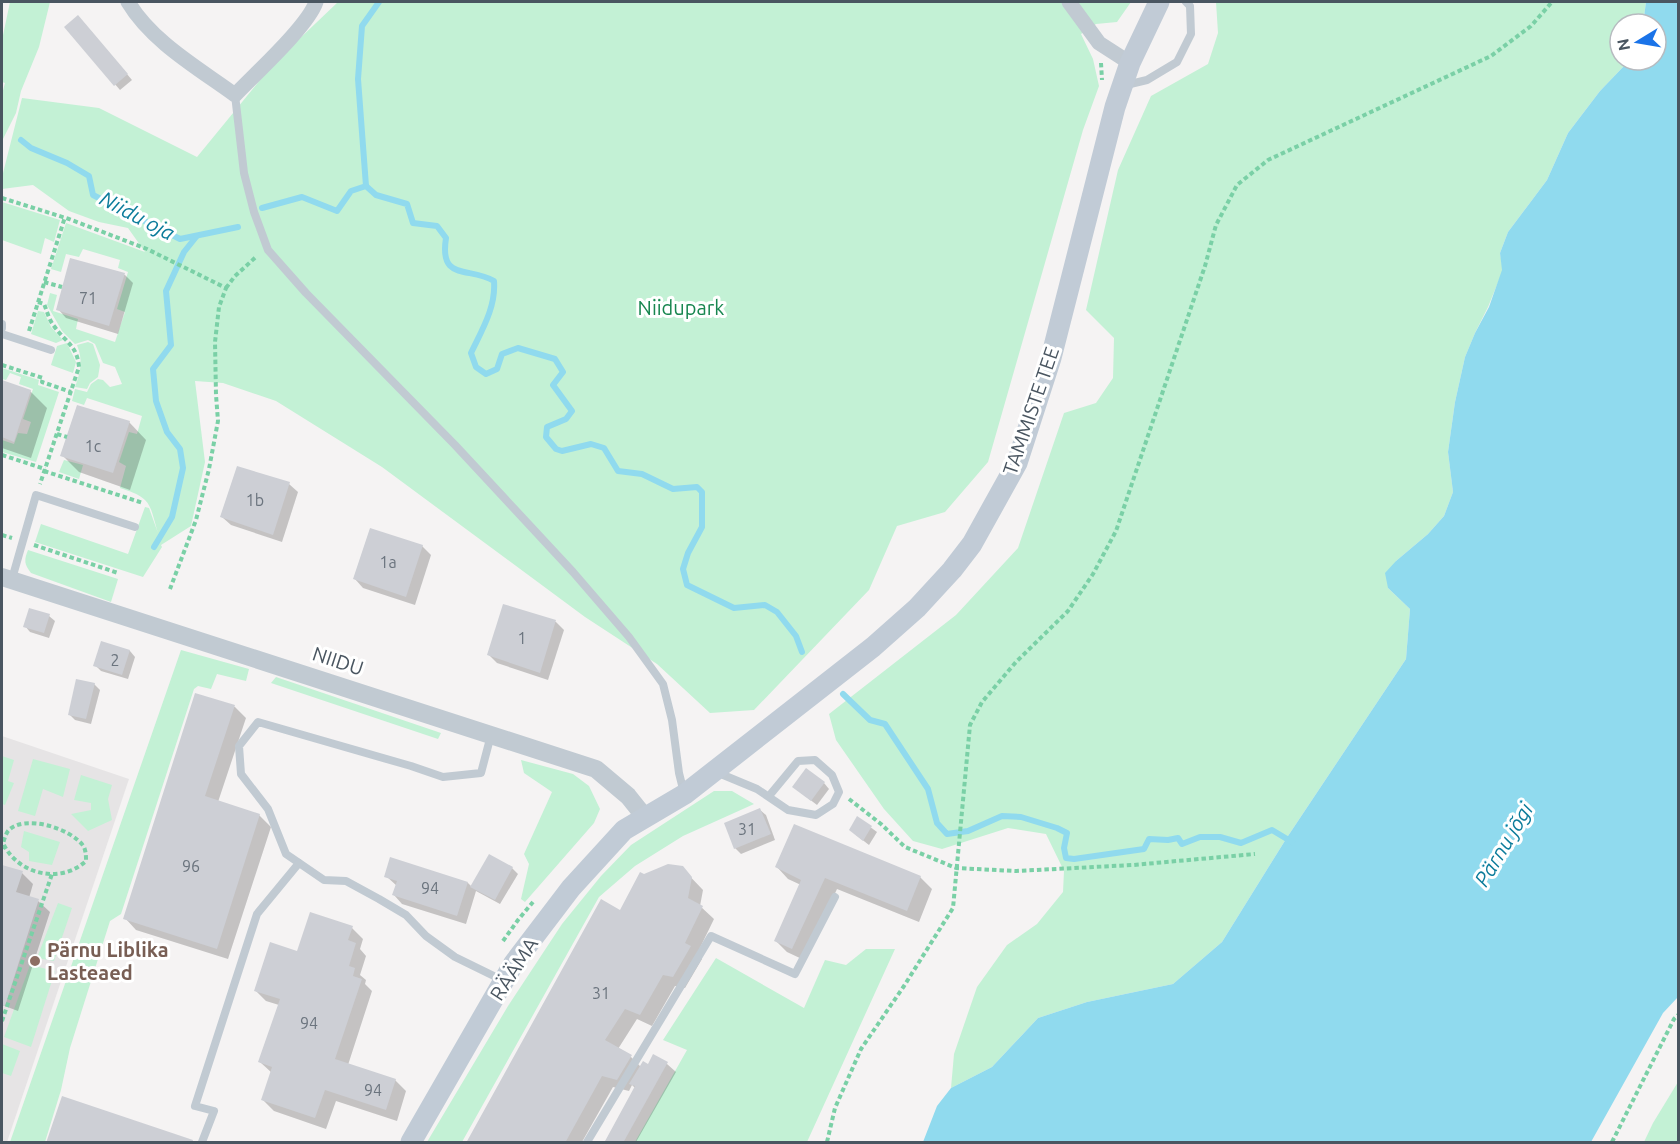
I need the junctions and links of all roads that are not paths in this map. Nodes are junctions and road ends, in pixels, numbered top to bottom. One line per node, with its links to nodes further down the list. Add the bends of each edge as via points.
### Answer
1 (128, 2): 8 (street, via 139,19 180,55)
2 (316, 2): 8 (street, via 283,45)
3 (1069, 2): 6 (street, via 1099,43)
4 (1159, 2): 6 (main road, TAMMISTE TEE)
5 (1186, 2): 7 (lane, via 1190,6 1191,34 1177,62 1147,80)
6 (1130, 63): 7 (main road, TAMMISTE TEE)
7 (1112, 86): 14 (main road, TAMMISTE TEE, via 1051,358 1017,463 972,544 916,608 873,647)
8 (235, 95): 15 (lane, via 244,173 268,250 455,445 629,637 663,684)
9 (2, 334): 10 (lane)
10 (51, 350)
11 (135, 527): 12 (lane, via 36,495 23,542)
12 (6, 578): 13 (street, NIIDU)
13 (491, 735): 17 (street, NIIDU, via 596,769 628,796); 18 (lane, via 481,773 443,777 258,722 239,746 241,774 268,809 286,854)
14 (715, 772): 15 (main road, TAMMISTE TEE); 16 (lane)
15 (685, 794): 17 (main road, TAMMISTE TEE)
16 (769, 796): 16 (lane, via 788,810 816,815 833,804 839,792 832,775 815,760 798,761)
17 (644, 816): 20 (main road, RÄÄMA, via 624,830 571,888)
18 (299, 863): 20 (lane, via 324,880 346,881 379,899 406,915 455,957); 21 (lane, via 257,914 195,1106 214,1111)
19 (835, 897): 23 (lane, via 795,974 711,936)
20 (504, 981): 22 (main road, RÄÄMA)
21 (202, 1143)
22 (411, 1143)
23 (587, 1143)

